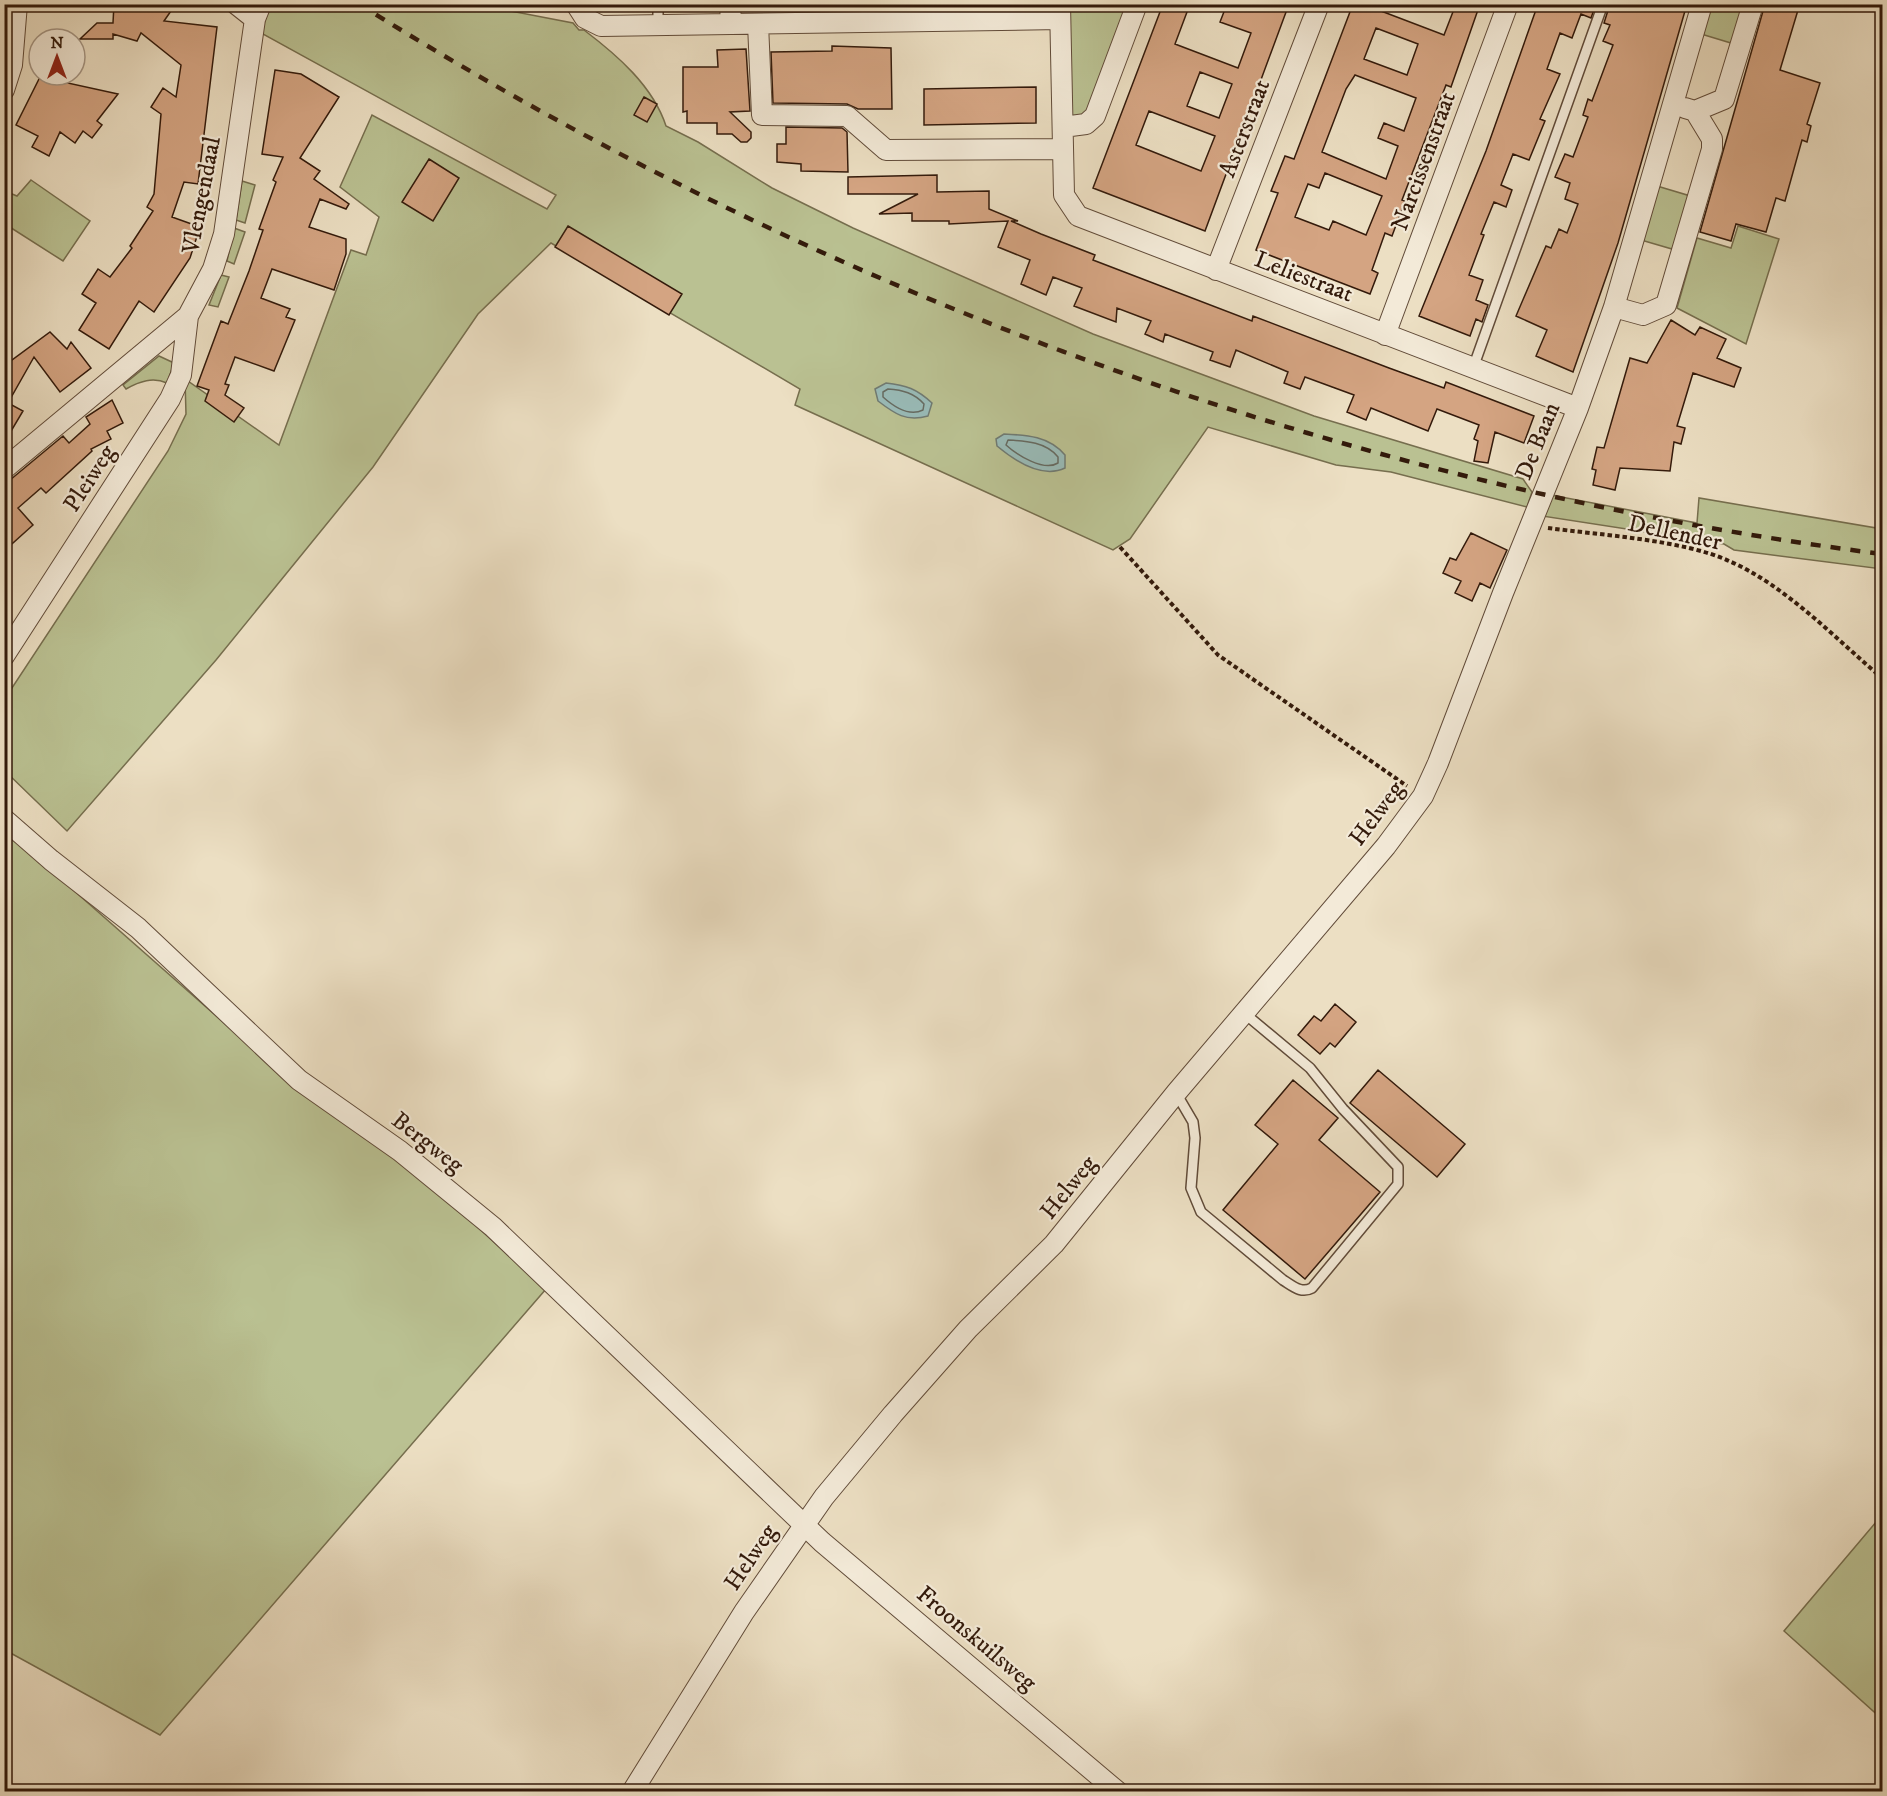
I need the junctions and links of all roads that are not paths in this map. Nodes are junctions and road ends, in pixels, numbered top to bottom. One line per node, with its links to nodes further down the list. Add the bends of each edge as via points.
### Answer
1 (17, 4): 17 (street, via 12,65)
2 (236, 4): 11 (street)
3 (658, 4): 16 (lane)
4 (1137, 4): 20 (street, via 1095,116 1086,124)
5 (1319, 4): 22 (street, Asterstraat)
6 (1508, 4): 25 (street, Narcissenstraat)
7 (1603, 4): 26 (lane)
8 (1702, 4): 18 (street, De Baan)
9 (1753, 4): 19 (street, via 1724,99)
10 (580, 11): 16 (street, via 600,26)
11 (258, 12): 24 (street, Vlengendaal, via 224,234 213,269)
12 (1060, 12): 13 (street); 20 (street, Leliestraat)
13 (894, 13): 15 (street)
14 (731, 14): 15 (street); 16 (street)
15 (758, 24): 21 (street, via 762,115 847,116 886,150)
16 (658, 25)
17 (4, 90)
18 (1672, 105): 19 (street); 23 (street, De Baan)
19 (1695, 111): 23 (street, via 1712,139 1712,149 1666,305 1643,315)
20 (1063, 127): 21 (street, Leliestraat)
21 (1062, 149): 22 (street, Leliestraat, via 1064,195 1078,216)
22 (1216, 270): 25 (street, Leliestraat)
23 (1614, 307): 27 (street, De Baan)
24 (188, 316): 28 (street, Vlengendaal); 30 (street, Pleiweg, via 181,375 170,399)
25 (1385, 335): 26 (street, Leliestraat)
26 (1473, 368): 27 (street, Leliestraat)
27 (1578, 408): 29 (street, De Baan)
28 (4, 469)
29 (1503, 593): 32 (street, Helweg, via 1423,796 1386,846)
30 (4, 656)
31 (4, 819): 34 (street, Bergweg, via 138,928 299,1080 400,1151 493,1227)
32 (1244, 1013): 33 (street, Helweg); 33 (lane, via 1310,1068 1398,1167 1398,1184 1312,1288 1297,1289 1283,1280 1201,1212 1191,1188 1193,1122)
33 (1176, 1093): 34 (street, Helweg, via 1054,1244 937,1363)
34 (805, 1523): 35 (street, Helweg); 36 (street, Froonskuilsweg, via 822,1542)
35 (632, 1791)
36 (1118, 1791)

